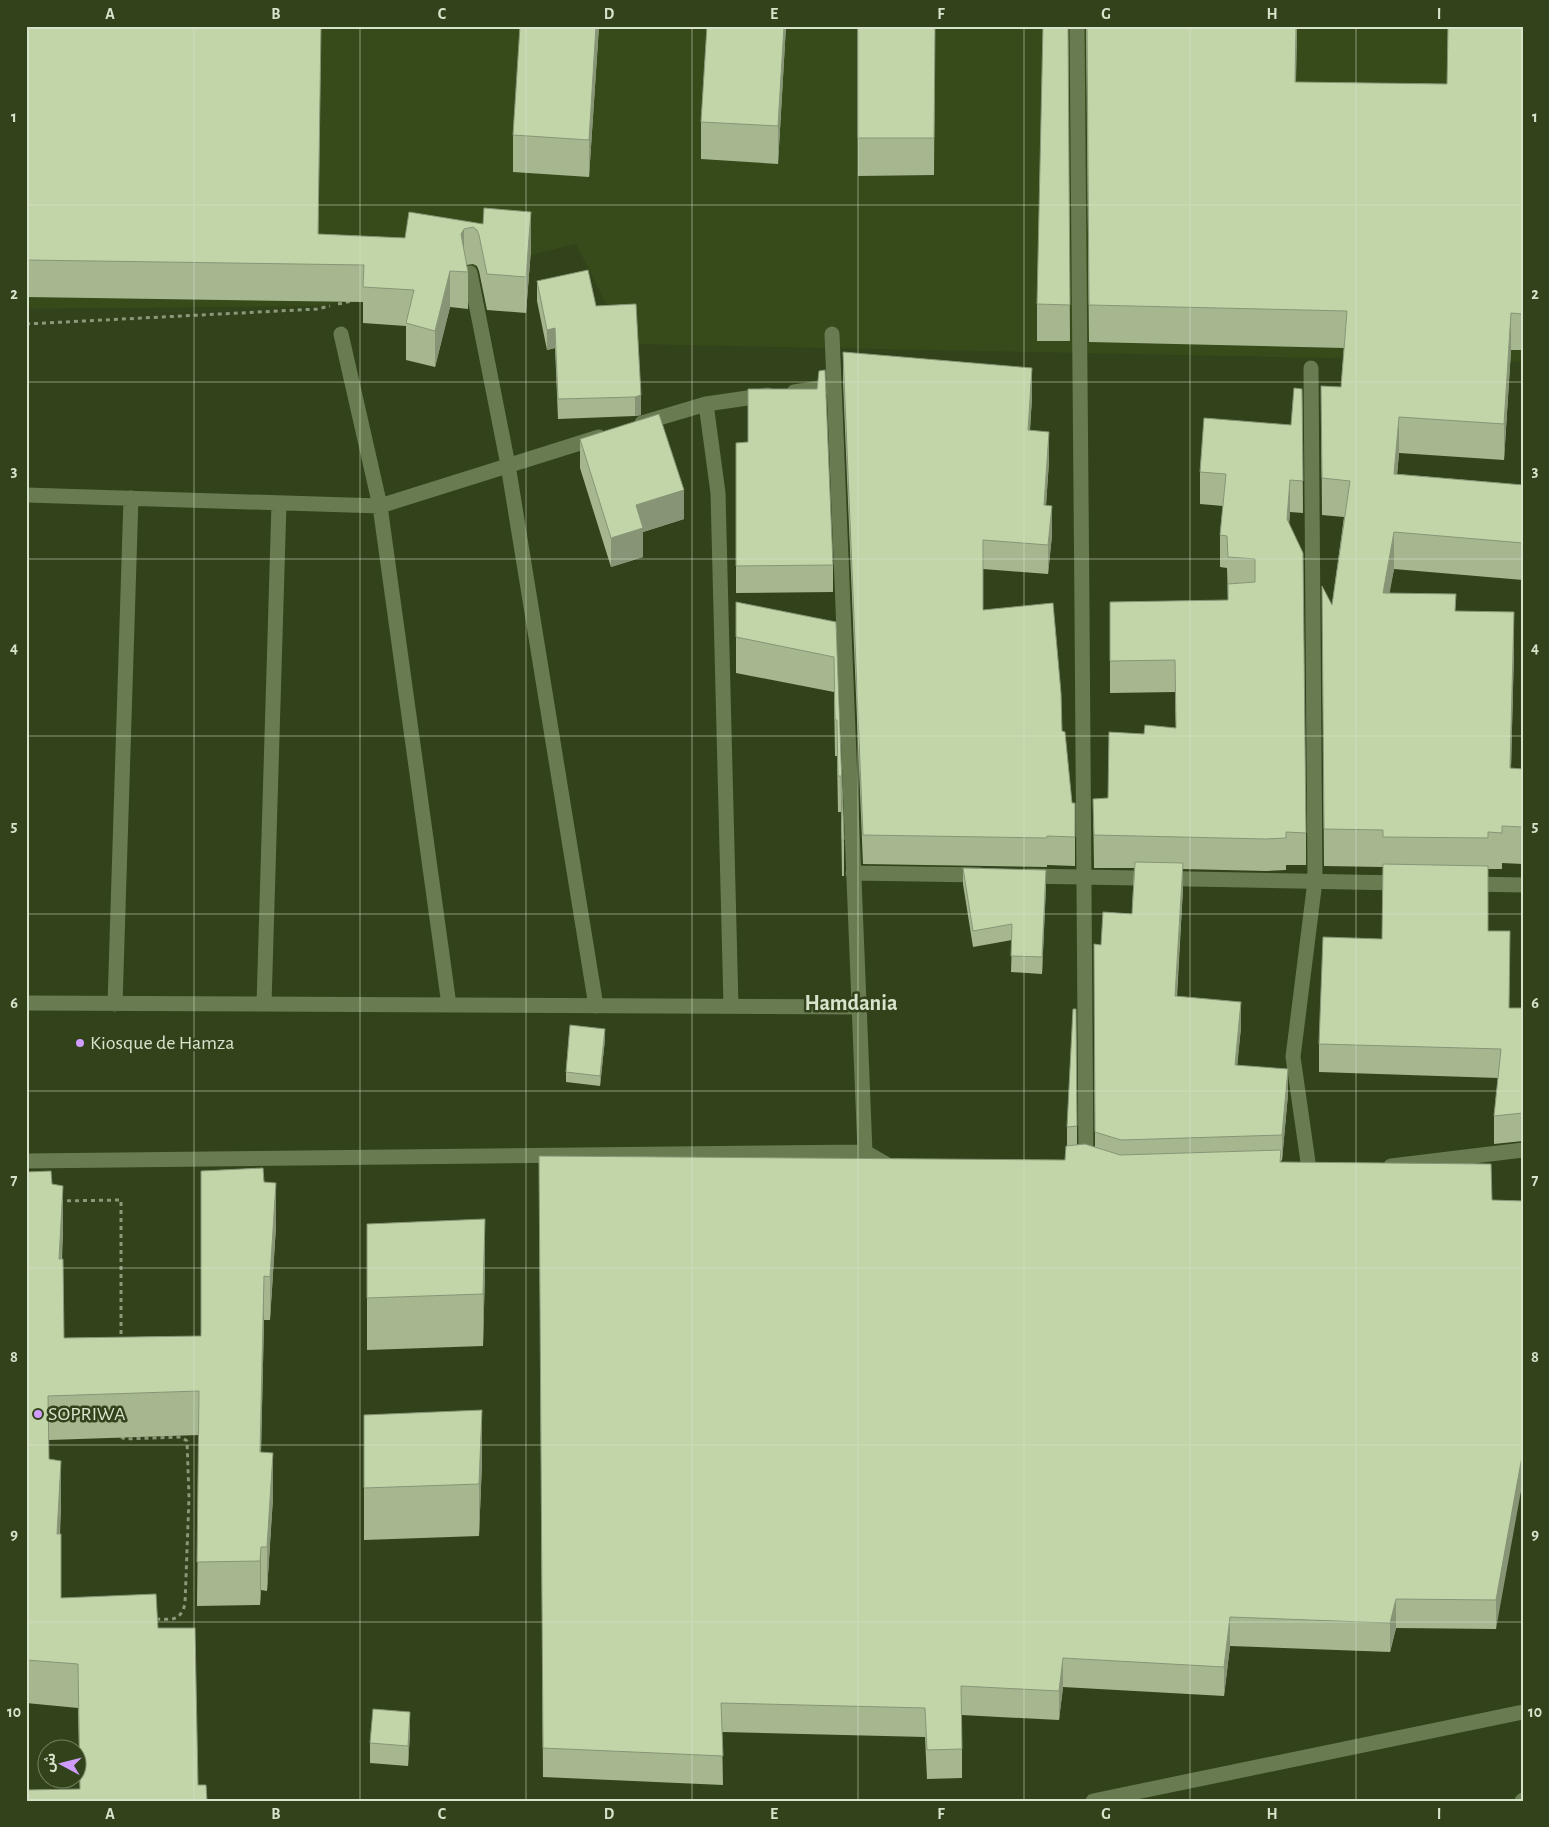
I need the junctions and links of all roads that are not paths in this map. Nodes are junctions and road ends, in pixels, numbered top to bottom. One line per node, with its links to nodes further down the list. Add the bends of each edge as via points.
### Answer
1 (1078, 26): 16 (street)
2 (470, 273): 10 (street)
3 (341, 334): 14 (street)
4 (832, 334): 6 (street)
5 (1311, 368): 17 (street)
6 (834, 386): 7 (street); 15 (street)
7 (706, 404): 8 (street); 26 (street, via 718,492)
8 (631, 427)
9 (612, 433): 10 (street)
10 (508, 465): 14 (street); 25 (street)
11 (26, 495): 12 (street)
12 (131, 498): 13 (street); 22 (street)
13 (279, 503): 14 (street); 23 (street)
14 (380, 506): 24 (street)
15 (853, 874): 16 (street); 27 (street)
16 (1085, 876): 17 (street); 32 (street, via 1081,1164)
17 (1315, 881): 18 (street); 33 (street, via 1293,1056 1304,1170)
18 (1414, 883)
19 (1453, 884): 20 (street)
20 (1523, 885)
21 (26, 1004): 22 (street)
22 (115, 1004): 23 (street)
23 (264, 1004): 24 (street)
24 (449, 1005): 25 (street)
25 (596, 1006): 26 (street)
26 (731, 1006): 27 (street)
27 (859, 1007): 29 (street)
28 (1523, 1150): 31 (street)
29 (865, 1152): 30 (street); 34 (street)
30 (26, 1161)
31 (1380, 1167)
32 (1103, 1169)
33 (1326, 1170)
34 (903, 1173)
35 (1523, 1712): 36 (street)
36 (1093, 1801)

